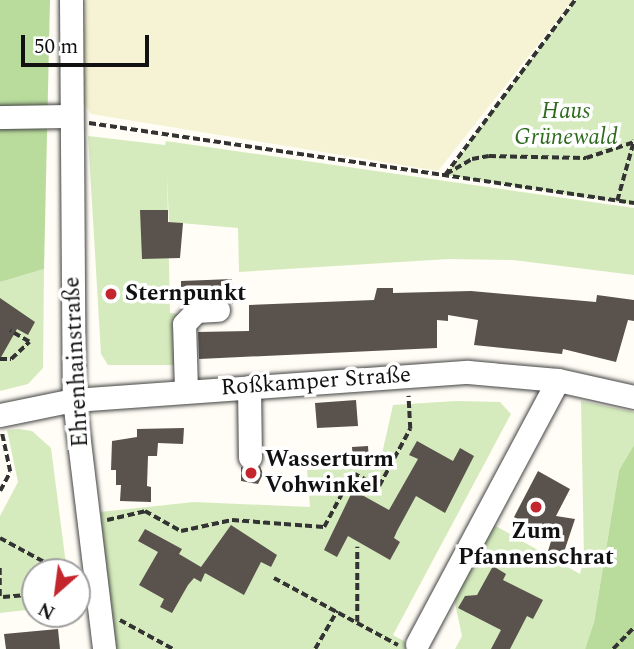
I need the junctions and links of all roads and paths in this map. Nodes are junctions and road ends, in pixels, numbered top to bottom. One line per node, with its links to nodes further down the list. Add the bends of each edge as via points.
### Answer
1 (71, 0): 4 (street, Ehrenhainstraße)
2 (575, 0): 6 (path)
3 (0, 117): 4 (street)
4 (71, 118): 6 (path); 17 (street, Ehrenhainstraße)
5 (634, 142): 6 (path, via 586,158 489,156 472,159); 7 (path)
6 (444, 175): 7 (path)
7 (617, 201): 8 (path)
8 (634, 203)
9 (218, 310): 15 (street, via 196,311 184,324)
10 (10, 331): 11 (path, via 29,342 11,359)
11 (0, 359)
12 (408, 376): 13 (street, Roßkamper Straße, via 468,372); 14 (street, Roßkamper Straße); 22 (path, via 410,429 379,486 353,473 324,527 232,520 181,531 145,511)
13 (558, 380): 16 (street, Roßkamper Straße); 34 (street)
14 (249, 387): 15 (street, Roßkamper Straße); 20 (street)
15 (186, 390): 17 (street, Roßkamper Straße)
16 (634, 397)
17 (74, 400): 18 (street, Roßkamper Straße); 22 (street, Ehrenhainstraße)
18 (0, 415)
19 (0, 424): 21 (path, via 10,472)
20 (250, 457)
21 (0, 491)
22 (89, 524): 30 (street, Ehrenhainstraße)
23 (0, 538): 25 (path)
24 (357, 547): 32 (path)
25 (37, 558)
26 (0, 568): 29 (path)
27 (274, 578): 31 (path)
28 (21, 596): 29 (path)
29 (2, 598)
30 (100, 609): 35 (street, Ehrenhainstraße); 36 (path)
31 (337, 611): 32 (path); 37 (path)
32 (357, 623): 34 (path)
33 (634, 626): 38 (path)
34 (412, 647)
35 (104, 649)
36 (173, 649)
37 (315, 649)
38 (613, 649)

